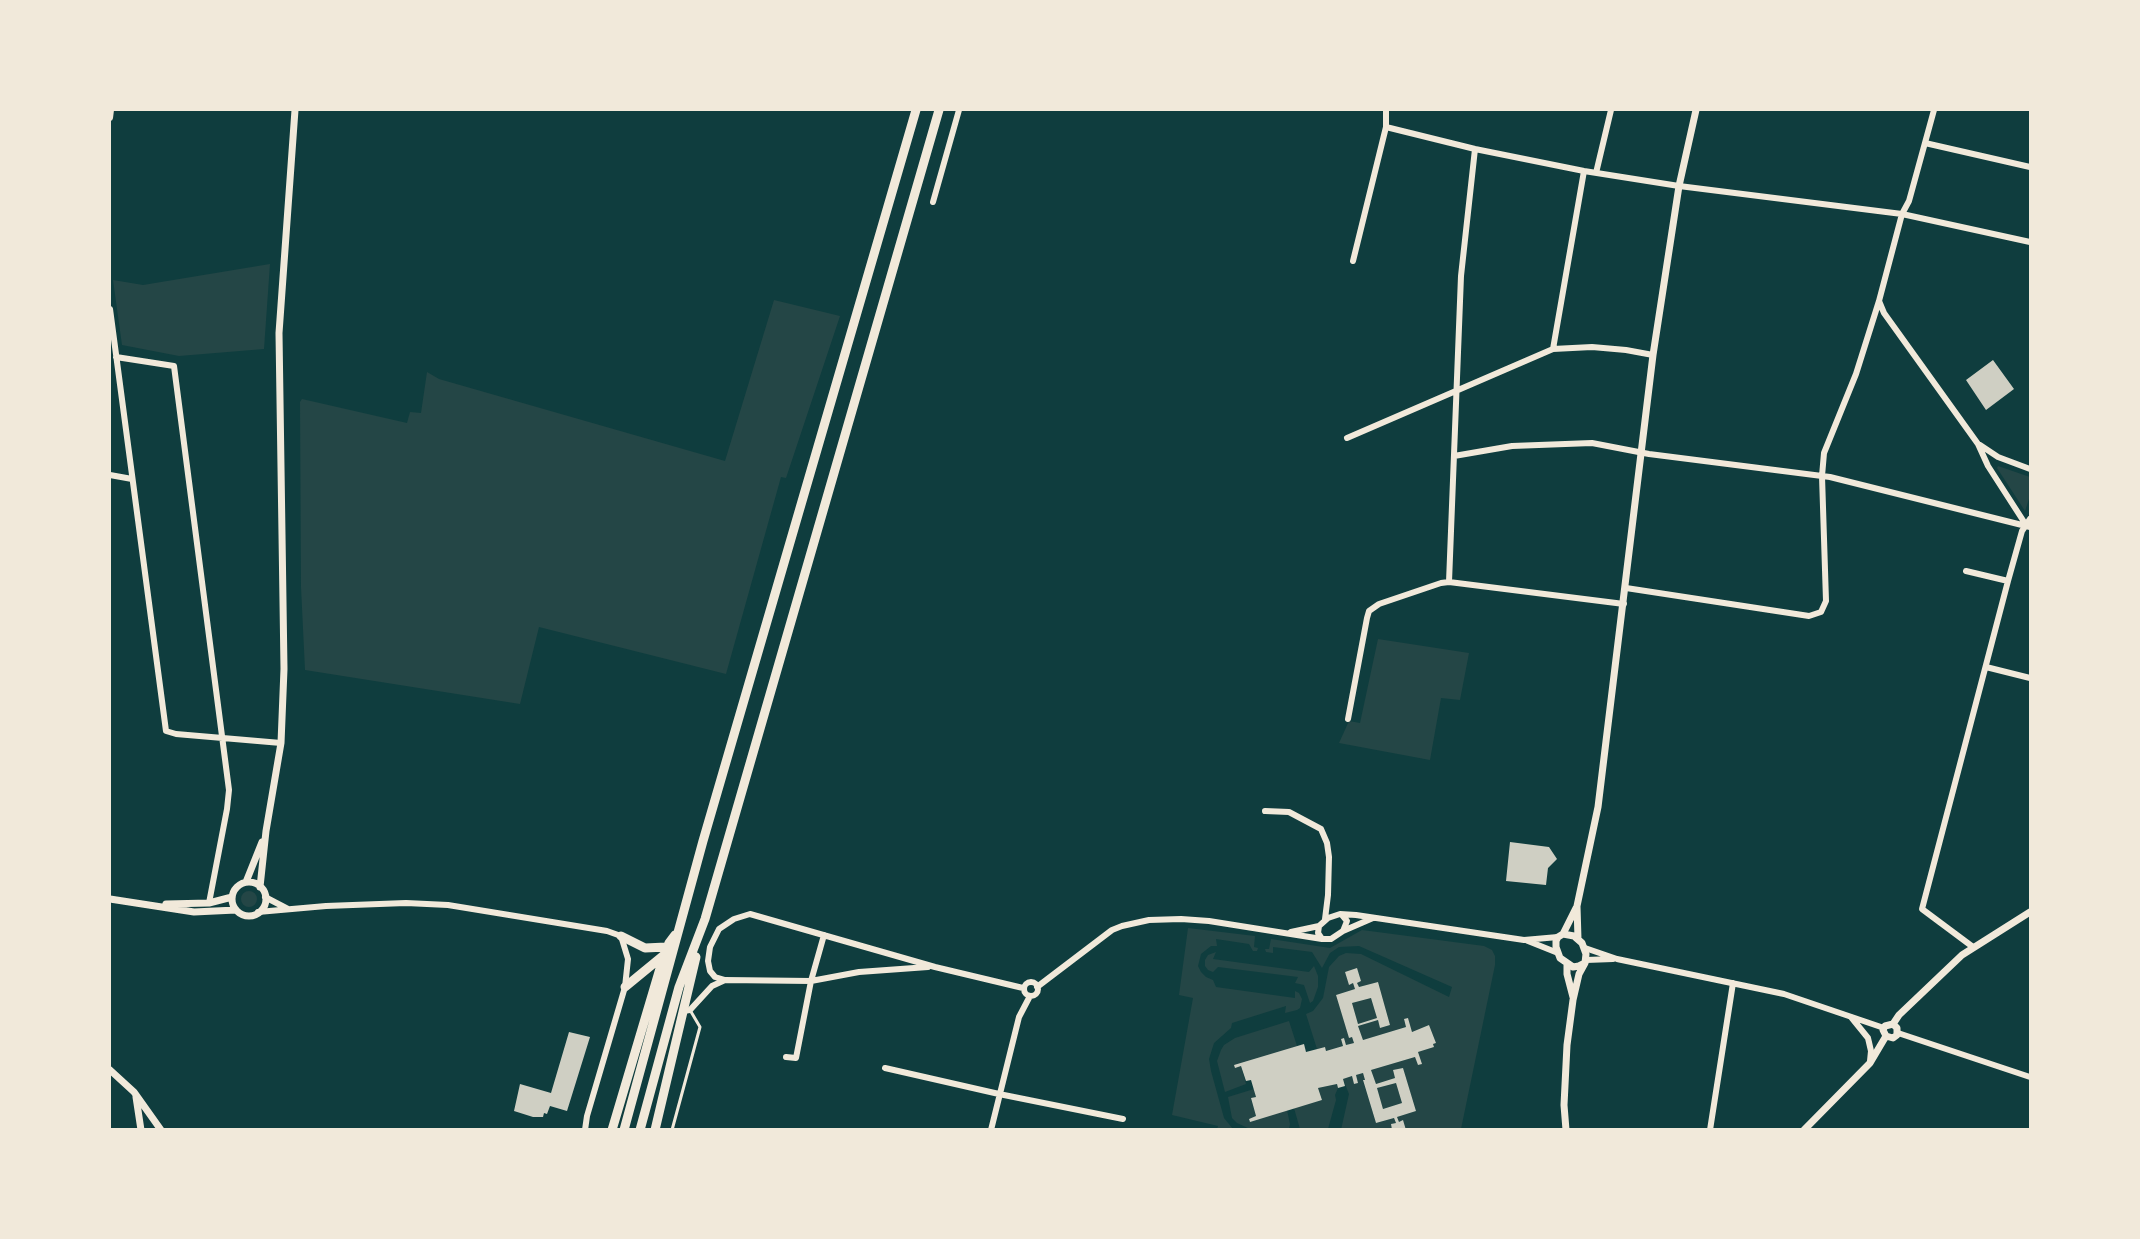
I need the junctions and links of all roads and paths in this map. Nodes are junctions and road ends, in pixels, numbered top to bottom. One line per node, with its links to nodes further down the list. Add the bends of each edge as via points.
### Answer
1 (111, 110): 10 (street)
2 (295, 110): 47 (street, via 279,333 284,669)
3 (914, 110): 69 (highway)
4 (939, 110): 65 (highway)
5 (959, 110): 18 (street)
6 (1386, 110): 11 (street)
7 (1611, 110): 16 (street)
8 (1696, 110): 17 (street)
9 (1934, 110): 12 (street)
10 (110, 118)
11 (1386, 127): 13 (street); 21 (street)
12 (1925, 143): 14 (street); 19 (street)
13 (1475, 149): 15 (street); 27 (street, via 1461,276)
14 (2031, 167)
15 (1584, 171): 16 (street); 24 (street)
16 (1596, 173): 17 (street)
17 (1679, 186): 19 (street); 25 (street)
18 (933, 202)
19 (1902, 214): 20 (street); 22 (street)
20 (2031, 242)
21 (1353, 261)
22 (1879, 301): 29 (street); 34 (street, via 1856,374 1824,453)
23 (110, 309): 26 (street)
24 (1553, 349): 25 (street, via 1592,347); 27 (street)
25 (1653, 355): 30 (street)
26 (116, 357): 35 (street); 46 (street, via 174,366)
27 (1458, 390): 28 (street); 31 (street)
28 (1347, 438)
29 (1978, 444): 32 (street); 37 (street)
30 (1641, 452): 31 (street, via 1592,444 1555,444 1512,446); 34 (street); 41 (street)
31 (1454, 456): 40 (street)
32 (2031, 468)
33 (110, 476): 35 (street)
34 (1822, 476): 37 (street); 41 (street, via 1826,601 1821,612 1809,616)
35 (132, 479): 46 (street, via 166,731)
36 (2031, 519): 37 (street)
37 (2028, 526): 39 (street, via 2020,535)
38 (1966, 571): 39 (street)
39 (2008, 581): 43 (street)
40 (1449, 582): 42 (street); 45 (street, via 1379,604 1369,611)
41 (1626, 588): 42 (street)
42 (1624, 604): 58 (street, via 1598,807)
43 (1986, 667): 44 (street); 76 (street, via 1922,909)
44 (2031, 678)
45 (1348, 719)
46 (223, 739): 47 (street); 56 (street, via 229,790)
47 (281, 743): 49 (street)
48 (1265, 811): 52 (street, via 1289,812 1321,829 1329,857)
49 (266, 831): 50 (street); 51 (street)
50 (246, 882): 51 (street); 53 (street, via 236,887)
51 (260, 886): 54 (street)
52 (1328, 895): 63 (street); 66 (street)
53 (232, 897): 56 (street); 60 (street)
54 (265, 897): 59 (street); 61 (street)
55 (110, 899): 57 (street)
56 (209, 903): 57 (street)
57 (151, 904): 60 (street, via 194,912)
58 (1577, 906): 72 (street); 74 (street)
59 (289, 909): 61 (street); 71 (street, via 406,903 448,905)
60 (236, 910): 61 (street, via 244,915)
61 (258, 912)
62 (2031, 912): 76 (street)
63 (1341, 915): 64 (street); 66 (street); 67 (street, via 1347,921)
64 (1373, 918): 67 (street); 75 (street)
65 (705, 919): 92 (highway); 111 (highway, via 679,987)
66 (1321, 923): 68 (street); 73 (street, via 1318,933)
67 (1343, 931): 73 (street, via 1331,939)
68 (1287, 932): 73 (street); 88 (street, via 1180,919 1131,923 1112,930)
69 (677, 933): 78 (highway); 110 (highway)
70 (824, 935): 83 (street); 84 (street, via 750,914 734,919 719,928 710,947 710,970 715,977); 85 (street)
71 (621, 936): 78 (highway, via 645,948); 87 (street, via 628,959)
72 (1560, 936): 74 (street, via 1569,934); 75 (street); 79 (street)
73 (1322, 939)
74 (1578, 939): 77 (street)
75 (1524, 940): 79 (street)
76 (1973, 947): 94 (street)
77 (1585, 948): 80 (street); 81 (street)
78 (665, 951): 87 (highway); 109 (highway)
79 (1558, 953): 82 (street)
80 (1617, 959): 81 (street); 86 (street)
81 (1585, 962): 82 (street, via 1579,966); 91 (street)
82 (1567, 964): 91 (street)
83 (935, 967): 85 (street, via 859,972); 89 (street)
84 (725, 980): 85 (street); 92 (street, via 712,986)
85 (811, 981): 98 (street, via 796,1058)
86 (1732, 983): 93 (street, via 1784,994); 116 (street)
87 (625, 987): 108 (street)
88 (1037, 987): 89 (street, via 1029,982); 90 (street, via 1037,993)
89 (1023, 988): 90 (street)
90 (1030, 996): 104 (street, via 1019,1017)
91 (1574, 1000): 115 (street, via 1567,1045)
92 (686, 1010): 112 (highway); 113 (lane, via 696,1017 700,1027)
93 (1849, 1015): 95 (street); 99 (street, via 1868,1038)
94 (1893, 1024): 95 (street); 96 (street)
95 (1884, 1028): 97 (street)
96 (1898, 1033): 97 (street, via 1893,1038); 102 (street)
97 (1886, 1036): 99 (street)
98 (786, 1057)
99 (1870, 1063): 117 (street)
100 (885, 1068): 104 (street)
101 (110, 1070): 103 (street)
102 (2031, 1077)
103 (134, 1092): 106 (street); 107 (street)
104 (999, 1094): 105 (street); 114 (street)
105 (1123, 1119)
106 (141, 1130)
107 (161, 1130)
108 (585, 1130)
109 (612, 1130)
110 (624, 1130)
111 (640, 1130)
112 (656, 1130)
113 (672, 1130)
114 (991, 1130)
115 (1566, 1130)
116 (1710, 1130)
117 (1804, 1130)

